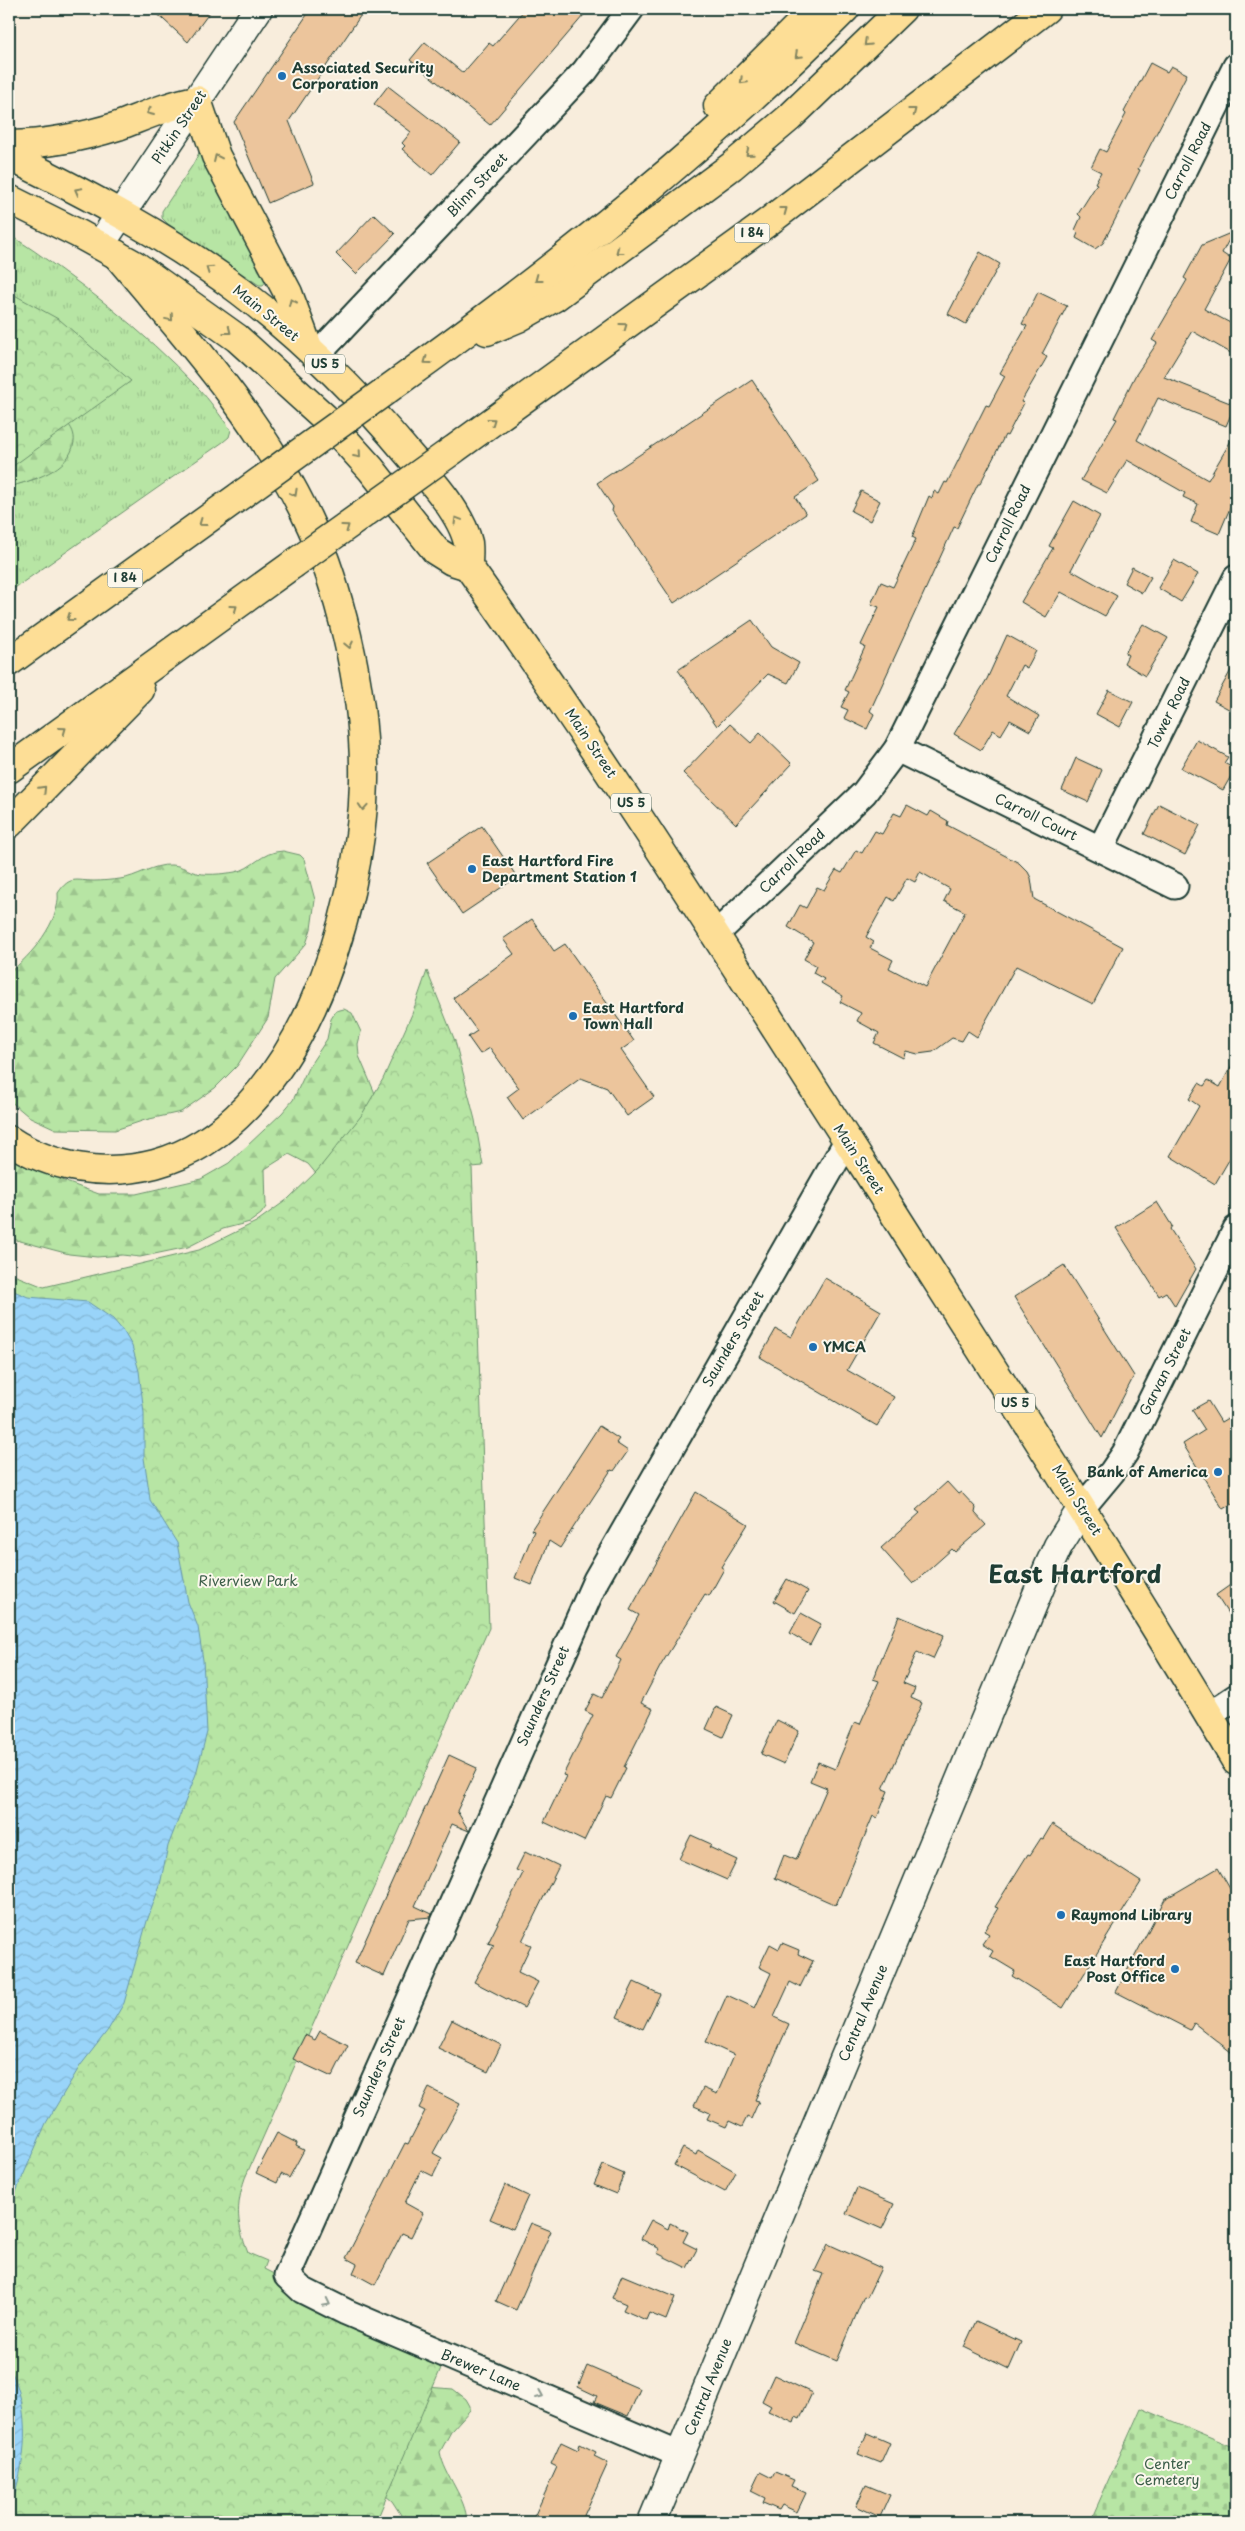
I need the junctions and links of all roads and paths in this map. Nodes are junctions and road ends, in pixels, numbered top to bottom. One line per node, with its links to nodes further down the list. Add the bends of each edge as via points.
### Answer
1 (258, 9): 8 (street, Pitkin Street)
2 (631, 9): 16 (street, Blinn Street, via 585,71)
3 (814, 9): 13 (highway, one-way to 13)
4 (845, 9): 13 (highway, I 84, one-way to 13, via 736,113)
5 (902, 9): 15 (highway, one-way to 15, via 789,118 710,183 555,297 505,324)
6 (1046, 9): 19 (highway, I 84, one-way to 6, bridge, via 768,222)
7 (1236, 66): 21 (street, Carroll Road)
8 (197, 100): 9 (highway, one-way to 9, via 162,108 95,132 53,141); 12 (street, Pitkin Street); 16 (highway, one-way to 8, via 288,292 216,156)
9 (9, 145)
10 (9, 156): 12 (highway, Main Street / US 5, one-way to 10)
11 (9, 198): 14 (highway, US 5)
12 (120, 214): 14 (street, Pitkin Street); 16 (highway, Main Street / US 5, one-way to 12, via 229,283)
13 (577, 249): 15 (highway, I 84, one-way to 15)
14 (108, 250): 17 (highway, US 5, one-way to 17, via 207,315 274,369 351,446 436,551); 27 (highway, one-way to 27, via 198,352 238,406 284,473 310,523 331,578 354,673 364,746 363,812 356,862 341,924 314,1003 299,1035 274,1074 227,1126 201,1145 177,1156 120,1170 68,1166 32,1153)
15 (452, 343): 20 (highway, I 84, one-way to 20, bridge)
16 (312, 352): 17 (highway, Main Street / US 5, one-way to 16, via 466,538 441,495 387,429)
17 (468, 566): 26 (highway, Main Street / US 5, via 596,750)
18 (1236, 578): 24 (street, Tower Road)
19 (194, 636): 22 (highway, I 84, one-way to 19); 23 (highway, one-way to 19)
20 (9, 662)
21 (897, 749): 24 (street, Carroll Court); 26 (street, Carroll Road, via 864,792)
22 (9, 769)
23 (9, 824)
24 (1101, 848): 25 (street, Carroll Court)
25 (1175, 886)
26 (715, 935): 28 (highway, Main Street / US 5)
27 (9, 1140)
28 (847, 1141): 30 (highway, Main Street / US 5); 34 (street, Saunders Street, via 596,1580)
29 (1236, 1229): 30 (street, Garvan Street, via 1124,1453)
30 (1082, 1508): 32 (highway, Main Street / US 5); 35 (street, Central Avenue, via 1048,1568)
31 (1236, 1696): 32 (street)
32 (1209, 1715): 33 (highway, Main Street / US 5)
33 (1236, 1761)
34 (287, 2276): 35 (street, Brewer Lane, one-way to 35, via 302,2290 346,2312)
35 (680, 2454): 36 (street, Central Avenue)
36 (652, 2522)

